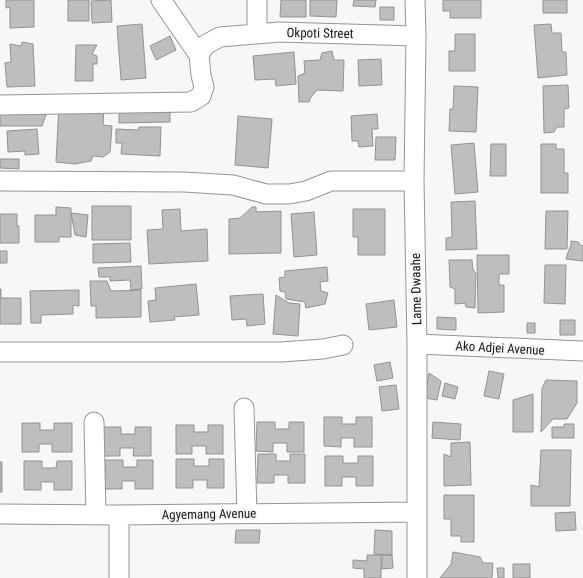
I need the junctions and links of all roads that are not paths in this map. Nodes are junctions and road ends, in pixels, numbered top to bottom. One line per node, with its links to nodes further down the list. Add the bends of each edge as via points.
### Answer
1 (161, 0): 6 (street)
2 (257, 0): 4 (street)
3 (415, 0): 5 (street, Lame Dwaahe)
4 (257, 34): 5 (street, Okpoti Street, via 280,32); 6 (street, Okpoti Street, via 220,37 205,45)
5 (416, 36): 9 (street, Lame Dwaahe)
6 (200, 55): 7 (street, via 204,87 201,96 191,102)
7 (0, 105)
8 (0, 181): 9 (street, via 184,182 233,185 266,194 306,191 331,181)
9 (414, 181): 10 (street, Lame Dwaahe)
10 (417, 344): 12 (street, Ako Adjei Avenue); 16 (street, Lame Dwaahe)
11 (343, 345): 13 (street, via 281,352)
12 (583, 351)
13 (0, 352)
14 (244, 408): 18 (street)
15 (94, 422): 19 (street)
16 (417, 512): 18 (street, Agyemang Avenue); 22 (street, Lame Dwaahe)
17 (0, 514): 19 (street, Agyemang Avenue)
18 (246, 514): 20 (street, Agyemang Avenue)
19 (96, 515): 20 (street, Agyemang Avenue)
20 (119, 516): 21 (street)
21 (119, 578)
22 (417, 578)

